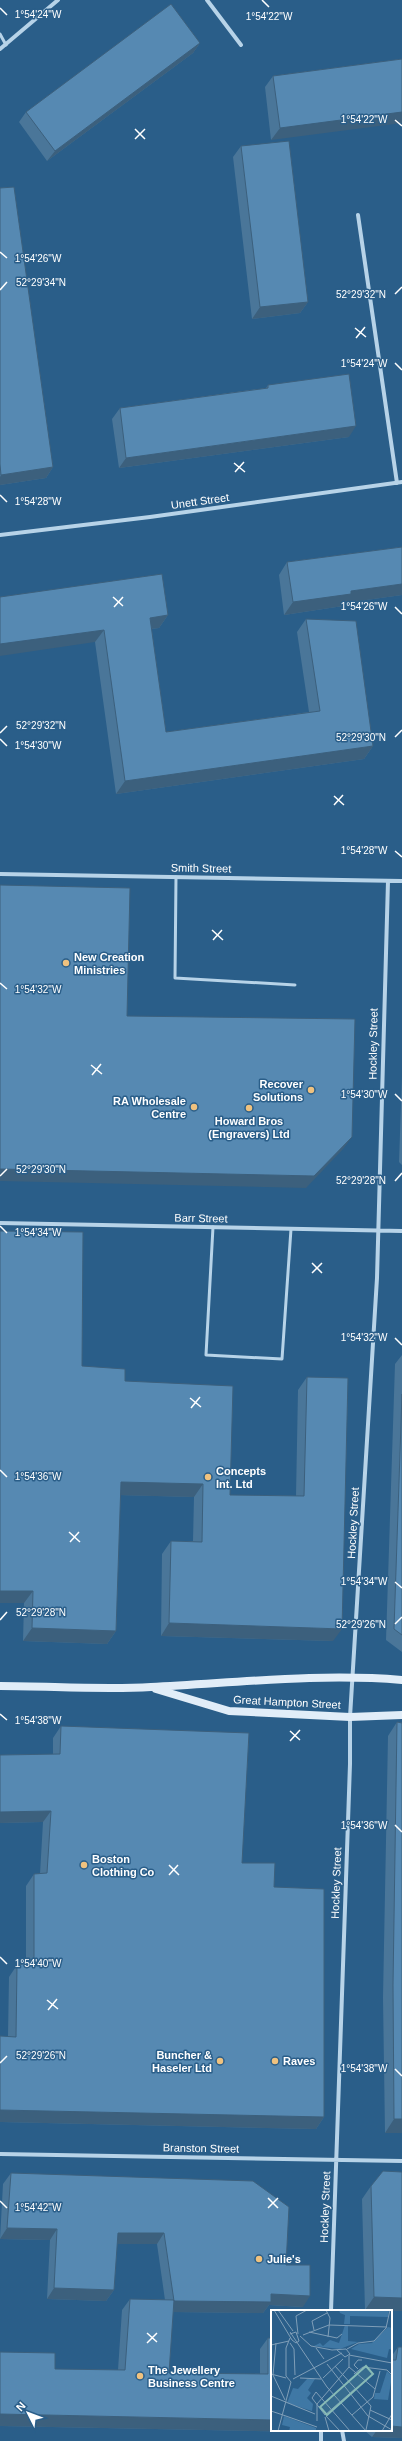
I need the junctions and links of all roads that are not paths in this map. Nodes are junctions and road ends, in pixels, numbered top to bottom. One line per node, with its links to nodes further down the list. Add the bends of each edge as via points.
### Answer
1 (58, 0): 4 (street)
2 (206, 0): 5 (street)
3 (0, 34): 4 (lane)
4 (6, 44): 6 (street)
5 (241, 45)
6 (0, 49)
7 (358, 215): 9 (street)
8 (402, 482): 9 (street, Unett Street)
9 (397, 483): 10 (street, Unett Street, via 150,518)
10 (0, 535)
11 (0, 874): 12 (street, Smith Street)
12 (176, 877): 13 (street, Smith Street); 15 (lane, via 175,978)
13 (388, 881): 14 (street, Smith Street); 19 (street, Hockley Street)
14 (402, 881)
15 (295, 985)
16 (0, 1223): 17 (street, Barr Street)
17 (213, 1227): 18 (street, Barr Street); 18 (lane, via 206,1355 282,1359)
18 (291, 1229): 19 (street, Barr Street)
19 (378, 1230): 20 (street, Barr Street); 21 (street, Hockley Street)
20 (402, 1230)
21 (353, 1676): 22 (main road, Great Hampton Street); 24 (main road, Great Hampton Street, via 277,1678); 26 (street, Hockley Street)
22 (402, 1680)
23 (0, 1686): 24 (main road, Great Hampton Street)
24 (150, 1688): 26 (main road, Great Hampton Street, via 229,1711)
25 (402, 1715): 26 (main road, Great Hampton Street)
26 (350, 1717): 28 (street, Hockley Street)
27 (0, 2154): 28 (street, Branston Street)
28 (336, 2159): 29 (street, Branston Street); 30 (street, Hockley Street)
29 (402, 2161)
30 (332, 2310)
31 (342, 2431): 32 (street)
32 (344, 2441)

